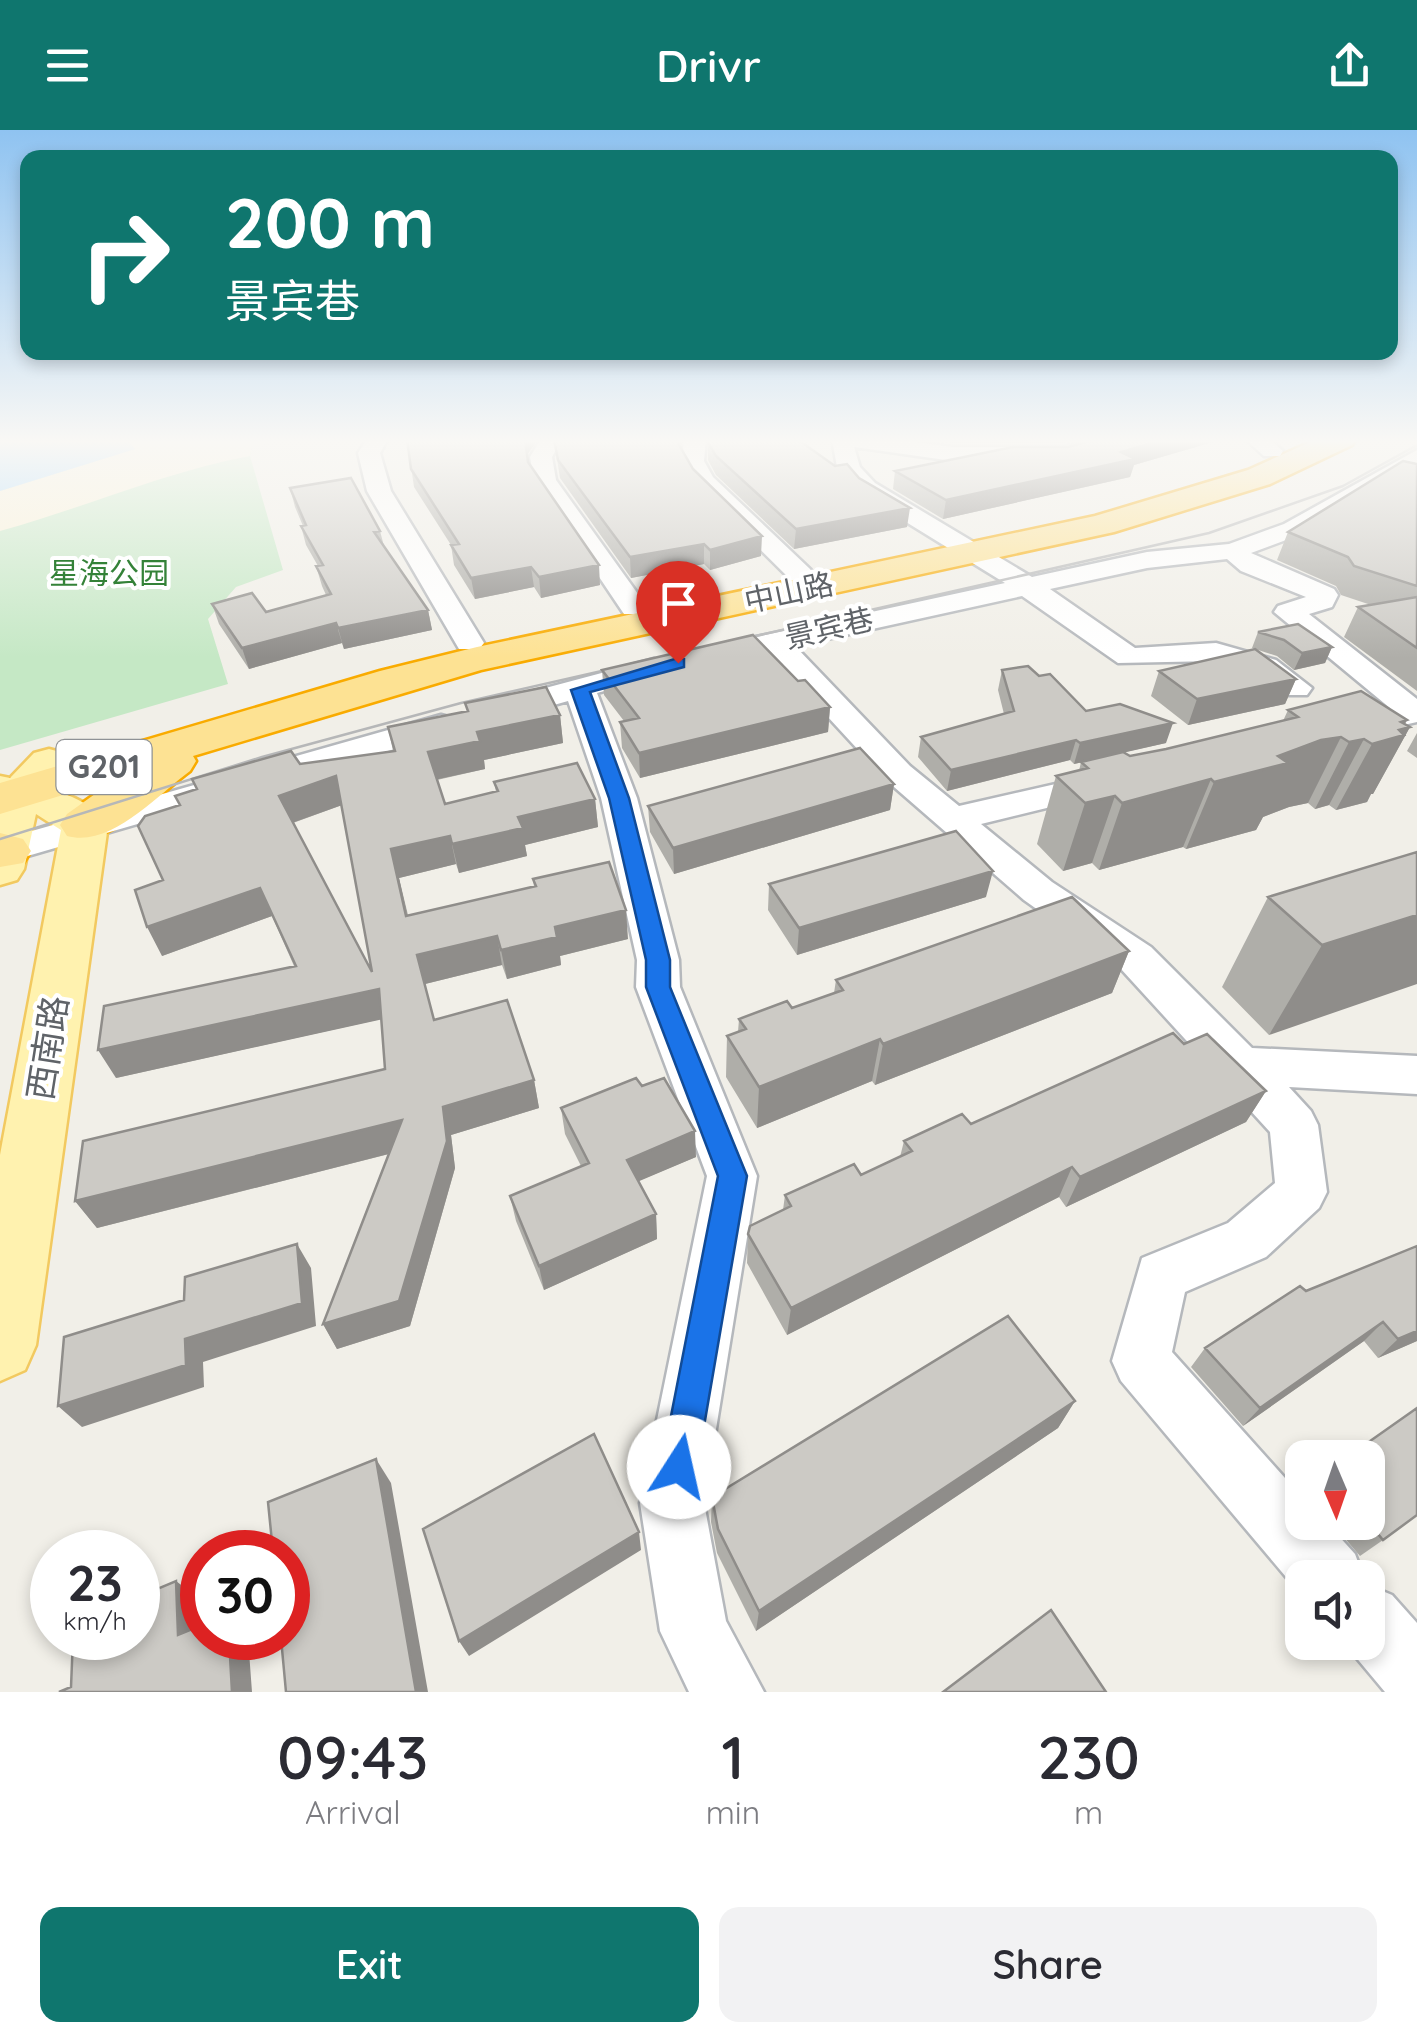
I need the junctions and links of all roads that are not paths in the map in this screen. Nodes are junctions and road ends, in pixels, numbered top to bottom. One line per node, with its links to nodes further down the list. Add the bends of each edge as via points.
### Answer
1 (391, 512): 13 (street)
2 (567, 512): 12 (street)
3 (736, 512): 10 (street)
4 (907, 512): 8 (street)
5 (1087, 512): 8 (highway, 中山路 / G201)
6 (1147, 512): 8 (highway, 中山路 / G201)
7 (1326, 512): 9 (street, 景宾巷)
8 (967, 548): 10 (highway, 中山路 / G201); 11 (street); 19 (highway, 中山路 / G201, via 478,659)
9 (1233, 550): 11 (street, 景宾巷); 17 (street, via 1250,565 1324,595 1288,612)
10 (801, 574): 12 (highway, 中山路 / G201)
11 (1026, 585): 14 (street, 景宾巷); 15 (street, via 1129,656 1216,652 1265,666)
12 (634, 608): 13 (highway, 中山路 / G201)
13 (469, 642): 21 (highway, 中山路 / G201)
14 (775, 642): 16 (street, 景宾巷); 22 (street, via 898,773)
15 (1296, 688)
16 (580, 690): 23 (street, 景宾巷); 31 (street, via 619,798 658,960 658,987 732,1176 672,1503 694,1631)
17 (1416, 712): 18 (street)
18 (1318, 734)
19 (208, 736): 21 (highway, 中山路 / G201); 23 (highway)
20 (1145, 774): 22 (street)
21 (14, 784): 23 (main road); 24 (main road)
22 (952, 819): 25 (street, via 1038,891 1136,958)
23 (85, 825): 24 (street, 景宾巷); 27 (main road, 西南路)
24 (1, 856)
25 (1241, 1066): 26 (street); 28 (street, via 1294,1125 1300,1192 1246,1240 1161,1276 1141,1360)
26 (1417, 1075)
27 (0, 1345)
28 (1315, 1560)
29 (1385, 1639): 30 (street)
30 (1417, 1676)
31 (728, 1692)

